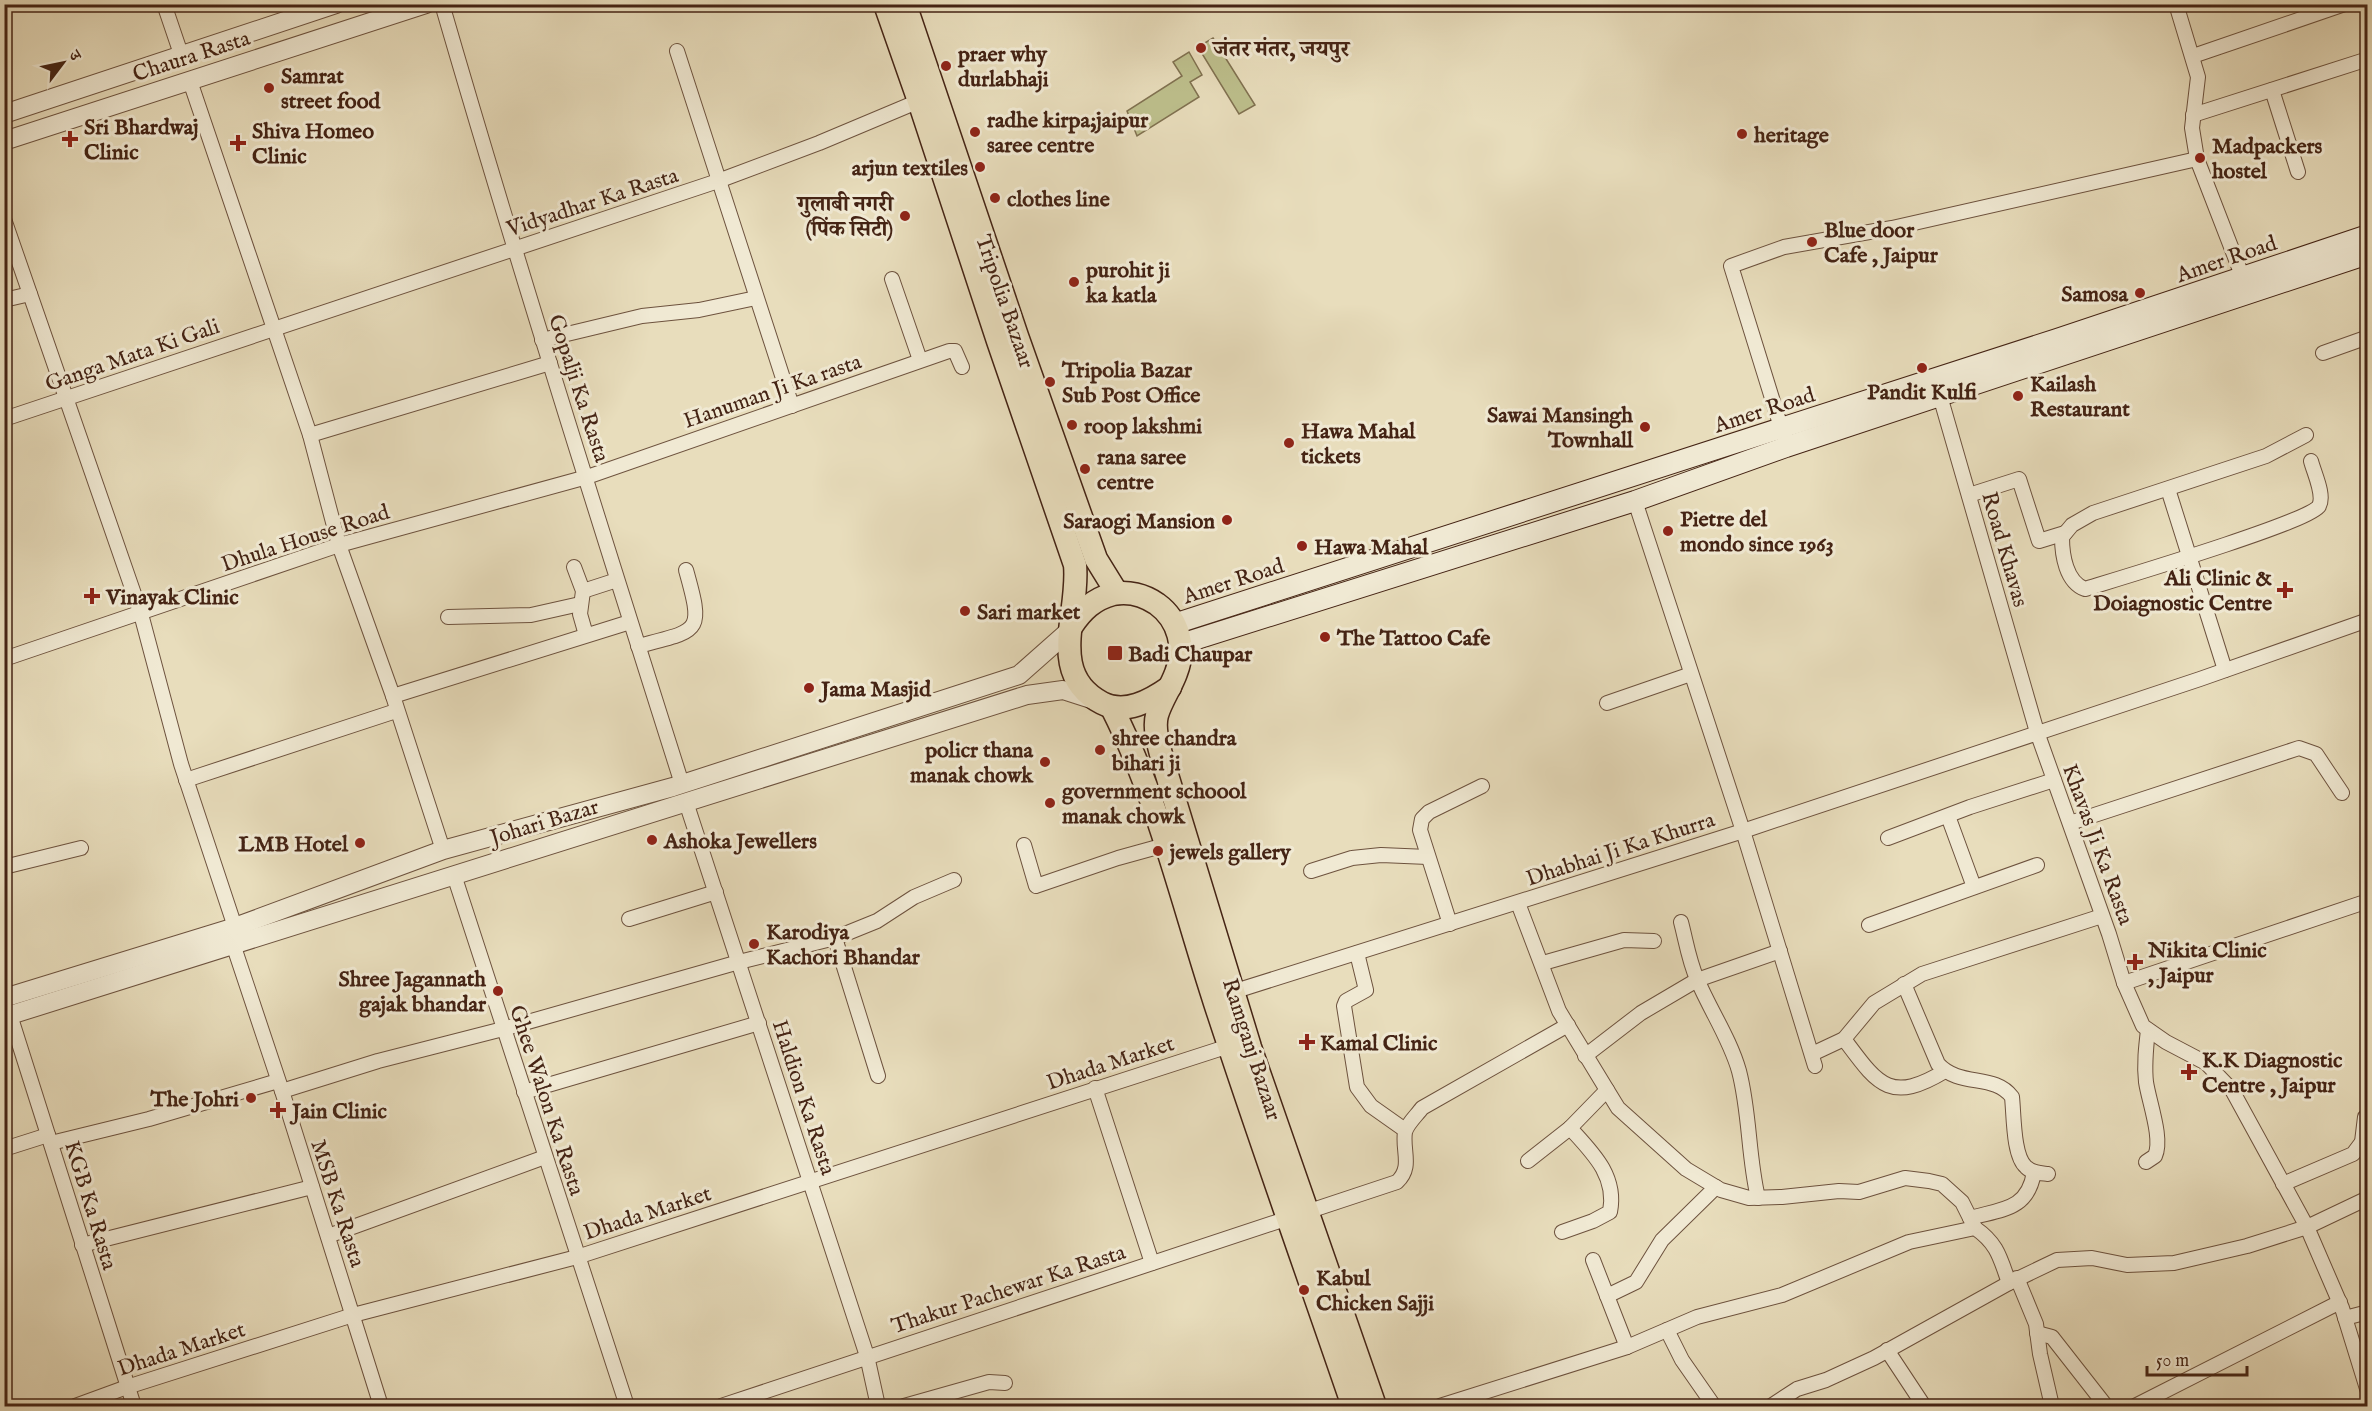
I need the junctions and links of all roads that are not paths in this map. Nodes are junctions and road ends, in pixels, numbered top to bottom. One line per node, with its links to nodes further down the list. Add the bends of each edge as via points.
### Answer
1 (164, 4): 11 (street)
2 (336, 4): 11 (street, Chaura Rasta)
3 (426, 4): 13 (street, Chaura Rasta)
4 (442, 4): 24 (street, Gopalji Ka Rasta)
5 (885, 4): 15 (main road, Tripolia Bazaar)
6 (905, 4): 15 (main road, Tripolia Bazaar)
7 (2176, 4): 10 (street)
8 (2345, 4): 10 (street)
9 (677, 51): 21 (street)
10 (2193, 56): 17 (street, via 2198,96)
11 (182, 57): 16 (street, Chaura Rasta)
12 (2367, 58): 14 (street)
13 (190, 81): 18 (street, Chaura Rasta); 31 (street)
14 (2272, 90): 17 (street); 20 (street)
15 (928, 98): 21 (street, Vidyadhar Ka Rasta); 57 (main road, Tripolia Bazaar, via 1096,559); 63 (main road, Tripolia Bazaar, via 998,341 1075,565 1077,585)
16 (4, 114)
17 (2193, 116): 19 (street)
18 (4, 141)
19 (2197, 159): 27 (street); 42 (street, via 1892,228 1784,247 1731,266)
20 (2298, 172)
21 (718, 181): 24 (street, Vidyadhar Ka Rasta); 29 (street)
22 (4, 219): 28 (street, MSB Ka Rasta)
23 (2367, 236): 27 (main road, Amer Road)
24 (513, 249): 31 (street, Vidyadhar Ka Rasta); 33 (street, Gopalji Ka Rasta)
25 (2367, 254): 27 (main road, Amer Road)
26 (892, 279): 35 (street)
27 (2246, 286): 38 (main road, Amer Road)
28 (30, 294): 30 (street); 39 (street, MSB Ka Rasta)
29 (756, 298): 33 (street, via 642,316); 40 (street)
30 (4, 300)
31 (273, 329): 39 (street, Ganga Mata Ki Gali); 43 (street)
32 (2367, 337): 34 (street)
33 (542, 340): 36 (street, Gopalji Ka Rasta)
34 (2323, 353)
35 (920, 360): 37 (street, Hanuman Ji Ka rasta, via 955,351); 40 (street, Hanuman Ji Ka rasta)
36 (550, 363): 43 (street); 47 (street, Gopalji Ka Rasta)
37 (962, 366)
38 (1938, 388): 42 (main road, Amer Road); 45 (main road, Amer Road); 49 (street, Road Khavas)
39 (66, 398): 41 (street, Ganga Mata Ki Gali); 59 (street, MSB Ka Rasta)
40 (792, 406): 47 (street, Hanuman Ji Ka rasta)
41 (4, 419)
42 (1782, 428): 45 (street); 64 (main road, Amer Road)
43 (310, 435): 52 (street)
44 (2306, 435): 48 (street, via 2266,456)
45 (1786, 447): 50 (main road, Amer Road)
46 (2311, 462): 53 (street, via 2321,498 2314,512)
47 (587, 477): 52 (street, Dhula House Road); 56 (street, Gopalji Ka Rasta)
48 (2168, 489): 51 (street, via 2093,513); 53 (street)
49 (1969, 495): 51 (street, via 2019,479 2039,541); 75 (street, Road Khavas)
50 (1635, 501): 64 (main road, Amer Road); 69 (street)
51 (2065, 533): 53 (street, via 2062,552 2072,581 2085,589)
52 (339, 545): 59 (street, Dhula House Road); 71 (street)
53 (2189, 556): 68 (street)
54 (574, 567): 58 (street)
55 (686, 570): 66 (street, via 697,609 690,630)
56 (617, 580): 58 (street); 62 (street, Gopalji Ka Rasta)
57 (1117, 594): 63 (main road, via 1090,604); 64 (main road, via 1150,599 1163,609)
58 (581, 598): 60 (street, via 531,615); 65 (street, via 580,614)
59 (141, 614): 67 (street, Dhula House Road); 76 (street, MSB Ka Rasta)
60 (448, 617)
61 (2367, 620): 68 (street, Dhabhai Ji Ka Khurra)
62 (630, 622): 65 (street); 66 (street, Gopalji Ka Rasta)
63 (1071, 628): 73 (main road, via 1069,663 1076,680); 79 (street, Johari Bazar, via 1019,675)
64 (1177, 634): 70 (main road, via 1181,658)
65 (586, 636): 71 (street)
66 (638, 646): 79 (street, Gopalji Ka Rasta)
67 (4, 659)
68 (2225, 670): 75 (street, Dhabhai Ji Ka Khurra)
69 (1692, 674): 72 (street); 83 (street)
70 (1170, 687): 73 (main road, via 1143,704); 114 (main road, Ramganj Bazaar, via 1156,716 1158,740)
71 (393, 696): 74 (street)
72 (1607, 703)
73 (1106, 705): 79 (street, Johari Bazar, via 1063,690 1027,695); 86 (main road, Ramganj Bazaar, via 1129,741)
74 (396, 711): 76 (street); 88 (street)
75 (2037, 732): 77 (street, Khavas Ji Ka Rasta); 83 (street, Dhabhai Ji Ka Khurra)
76 (186, 780): 104 (street, MSB Ka Rasta)
77 (2054, 780): 81 (street); 82 (street, Khavas Ji Ka Rasta)
78 (1482, 786): 89 (street, via 1422,819 1420,830)
79 (684, 793): 88 (street, Johari Bazar); 93 (street, Johari Bazar); 96 (street, Haldion Ka Rasta)
80 (2342, 793): 82 (street, via 2316,754 2299,748)
81 (1948, 816): 84 (street); 95 (street)
82 (2070, 823): 99 (street, Khavas Ji Ka Rasta)
83 (1743, 831): 98 (street, Dhabhai Ji Ka Khurra); 107 (street)
84 (1888, 838)
85 (1024, 845): 86 (street, via 1036,886)
86 (1165, 845): 114 (main road, Ramganj Bazaar)
87 (81, 848): 91 (street)
88 (443, 850): 104 (street, Johari Bazar)
89 (1428, 856): 92 (street, via 1352,858); 102 (street)
90 (2037, 865): 95 (street)
91 (4, 867)
92 (1311, 871)
93 (454, 874): 104 (street, Johari Bazar); 118 (street, Ghee Walon Ka Rasta)
94 (954, 880): 105 (street, via 914,897 877,921)
95 (1974, 887): 103 (street)
96 (716, 892): 100 (street); 109 (street, Haldion Ka Rasta)
97 (2367, 901): 112 (street)
98 (1518, 903): 102 (street, Dhabhai Ji Ka Khurra); 110 (street)
99 (2102, 916): 112 (street, Khavas Ji Ka Rasta); 113 (street, via 1922,974)
100 (629, 919)
101 (1681, 922): 111 (street)
102 (1450, 924): 108 (street, Dhabhai Ji Ka Khurra)
103 (1869, 925)
104 (234, 936): 115 (street, Johari Bazar); 125 (street, MSB Ka Rasta)
105 (835, 938): 109 (street); 124 (street)
106 (1654, 941): 110 (street, via 1624,940)
107 (1780, 951): 111 (street); 120 (street, via 1814,1060)
108 (1357, 953): 114 (street, Dhabhai Ji Ka Khurra); 131 (street, via 1366,990 1344,1006 1357,1087 1371,1106)
109 (740, 962): 116 (street, Haldion Ka Rasta); 118 (street)
110 (1542, 963): 117 (street)
111 (1697, 980): 122 (street, via 1641,1013); 146 (street, via 1738,1071)
112 (2124, 983): 119 (street, Khavas Ji Ka Rasta)
113 (1904, 984): 120 (street, via 1874,1003); 123 (street, via 1933,1056)
114 (1224, 995): 121 (main road, Ramganj Bazaar); 147 (main road, Ramganj Bazaar, via 1250,1047)
115 (6, 1010): 132 (street, KGB Ka Rasta)
116 (759, 1023): 128 (street); 141 (street, Haldion Ka Rasta)
117 (1568, 1025): 122 (street); 131 (street, via 1422,1108)
118 (502, 1029): 125 (street); 128 (street, Ghee Walon Ka Rasta)
119 (2148, 1030): 138 (street, via 2146,1081 2159,1142 2155,1156); 142 (street, Khavas Ji Ka Rasta, via 2206,1063 2232,1090)
120 (1844, 1039): 123 (street, via 1877,1080 1888,1087 1916,1086)
121 (1229, 1046): 126 (street, Dhada Market); 147 (main road, Ramganj Bazaar)
122 (1585, 1056): 127 (street)
123 (1945, 1071): 139 (street, via 2007,1091 2012,1097 2019,1158)
124 (878, 1076)
125 (280, 1086): 132 (street); 144 (street, MSB Ka Rasta)
126 (1095, 1088): 141 (street, Dhada Market); 155 (street)
127 (1607, 1090): 130 (street); 143 (street, via 1618,1108 1686,1169)
128 (524, 1092): 135 (street, Ghee Walon Ka Rasta)
129 (2367, 1115): 133 (street)
130 (1570, 1128): 137 (street); 150 (street, via 1607,1174 1612,1200 1610,1212 1602,1218)
131 (1405, 1130): 147 (street, Thakur Pachewar Ka Rasta, via 1406,1163 1404,1176 1397,1182)
132 (49, 1139): 134 (street); 152 (street, KGB Ka Rasta)
133 (2362, 1142): 136 (street); 142 (street, via 2353,1154)
134 (4, 1149)
135 (545, 1157): 151 (street); 153 (street, Ghee Walon Ka Rasta)
136 (2367, 1157)
137 (1528, 1161)
138 (2146, 1162)
139 (2034, 1172): 140 (street); 148 (street, via 2031,1187 2020,1202)
140 (2048, 1174)
141 (810, 1182): 153 (street, Dhada Market); 166 (street, Haldion Ka Rasta)
142 (2283, 1184): 149 (street, Khavas Ji Ka Rasta)
143 (1716, 1186): 146 (street); 157 (street, via 1662,1240 1636,1282)
144 (312, 1187): 151 (street, MSB Ka Rasta); 152 (street)
145 (2367, 1197): 149 (street)
146 (1758, 1198): 148 (street, via 1859,1192 1905,1178 1929,1180 1942,1184 1962,1202)
147 (1299, 1214): 155 (street, Thakur Pachewar Ka Rasta); 180 (main road, Ramganj Bazaar); 181 (main road, Ramganj Bazaar)
148 (1972, 1223): 156 (street, via 1994,1243); 162 (street, via 1909,1242 1782,1295 1697,1317)
149 (2307, 1227): 156 (street, via 2174,1263 2127,1265 2092,1258 2057,1260); 158 (street, Khavas Ji Ka Rasta)
150 (1562, 1232)
151 (328, 1236): 160 (street, MSB Ka Rasta)
152 (82, 1245): 169 (street, KGB Ka Rasta)
153 (577, 1257): 160 (street, Dhada Market); 176 (street, Ghee Walon Ka Rasta)
154 (1593, 1260): 157 (street)
155 (1152, 1263): 166 (street, Thakur Pachewar Ka Rasta)
156 (2013, 1281): 163 (street); 165 (street)
157 (1607, 1296): 164 (street)
158 (2340, 1302): 161 (street, Khavas Ji Ka Rasta); 187 (street)
159 (2367, 1312): 161 (street)
160 (353, 1315): 169 (street, Dhada Market); 175 (street, MSB Ka Rasta)
161 (2345, 1318): 167 (street, Khavas Ji Ka Rasta)
162 (1667, 1330): 164 (street); 183 (street)
163 (2037, 1333): 172 (street); 186 (street, via 2052,1337)
164 (1627, 1347): 171 (street)
165 (1887, 1350): 184 (street, via 1826,1380 1797,1389); 185 (street)
166 (867, 1356): 177 (street, Thakur Pachewar Ka Rasta); 178 (street, Haldion Ka Rasta)
167 (2364, 1367): 170 (street, Khavas Ji Ka Rasta)
168 (1005, 1383): 179 (street, via 989,1382)
169 (127, 1386): 173 (street, Dhada Market); 174 (street, KGB Ka Rasta)
170 (2367, 1392)
171 (1477, 1401): 182 (street)
172 (2052, 1406)
173 (75, 1407)
174 (134, 1407)
175 (381, 1407)
176 (627, 1407)
177 (721, 1407)
178 (878, 1407)
179 (904, 1407)
180 (1353, 1407)
181 (1375, 1407)
182 (1440, 1407)
183 (1713, 1407)
184 (1771, 1407)
185 (1924, 1407)
186 (2106, 1407)
187 (2135, 1407)

